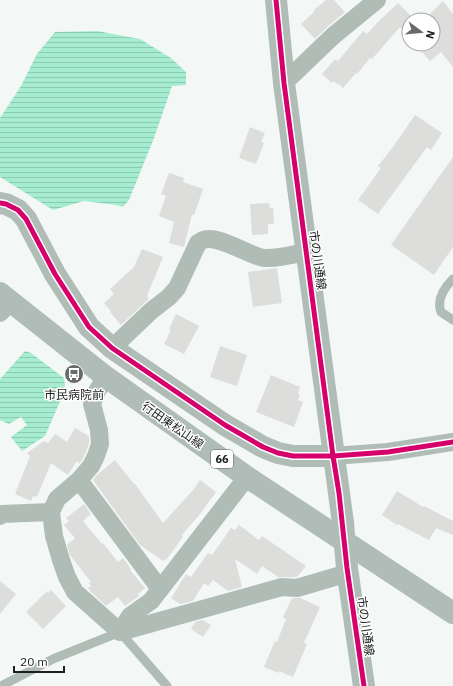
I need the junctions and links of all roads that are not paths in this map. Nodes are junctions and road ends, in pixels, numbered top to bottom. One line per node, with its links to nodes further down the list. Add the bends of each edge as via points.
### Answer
1 (276, 0): 3 (street, 市の川通線)
2 (377, 0): 3 (street, via 333,36)
3 (284, 83): 5 (street, 市の川通線)
4 (0, 203): 9 (street, via 18,210 26,220 55,274 89,327)
5 (307, 252): 9 (street, via 263,258 211,239 202,240 177,288); 12 (street, 市の川通線)
6 (453, 279): 8 (lane, via 443,291 439,304 441,312)
7 (4, 302): 10 (main road, 行田東松山線 / 66)
8 (453, 320)
9 (112, 348): 12 (street, via 225,425 263,447 293,456)
10 (106, 377): 13 (main road, 行田東松山線 / 66); 14 (street, via 97,390 92,404 100,444 91,466)
11 (453, 442): 12 (street, via 388,452)
12 (333, 456): 17 (street, 市の川通線, bridge)
13 (247, 477): 18 (street); 19 (main road, 行田東松山線 / 66)
14 (78, 480): 15 (street, via 57,499); 18 (street)
15 (51, 512): 16 (street); 20 (street, via 61,560 75,592)
16 (0, 516)
17 (348, 571): 20 (street, via 297,588 282,586); 23 (street, 市の川通線)
18 (160, 589): 20 (street, via 151,601 130,616)
19 (453, 613)
20 (120, 632): 21 (lane, via 53,658); 22 (lane)
21 (1, 686)
22 (167, 686)
23 (364, 686)

